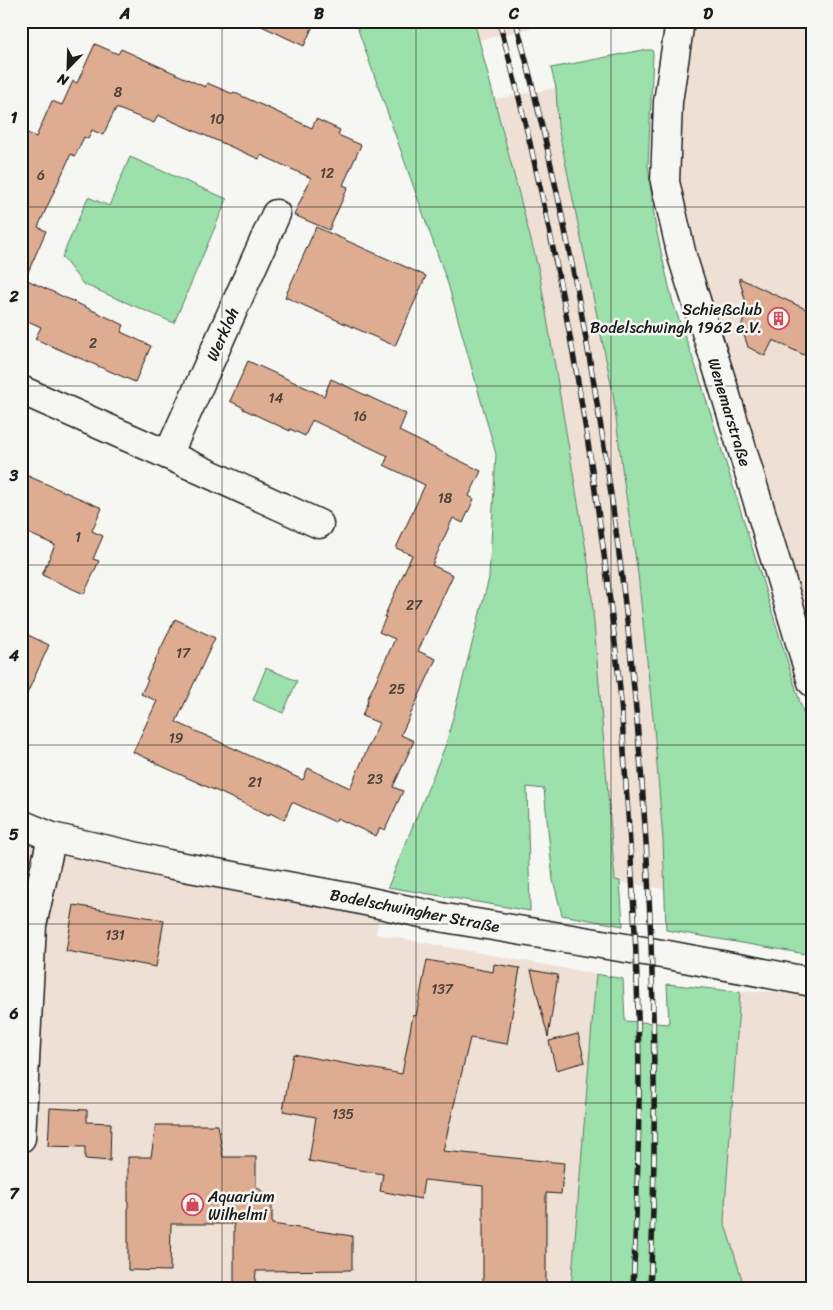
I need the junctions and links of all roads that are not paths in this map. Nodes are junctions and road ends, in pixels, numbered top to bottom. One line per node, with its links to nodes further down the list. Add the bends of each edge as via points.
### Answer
1 (680, 21): 6 (street, Wenemarstraße, via 668,102 665,182 682,256)
2 (276, 214): 4 (street, Werkloh)
3 (21, 390): 4 (street)
4 (168, 455): 5 (street)
5 (319, 524)
6 (812, 682)
7 (21, 824): 8 (street, Bodelschwingher Straße)
8 (52, 837): 9 (street, Bodelschwingher Straße, via 168,864 445,918); 10 (street, via 32,925)
9 (812, 982)
10 (21, 1138)

